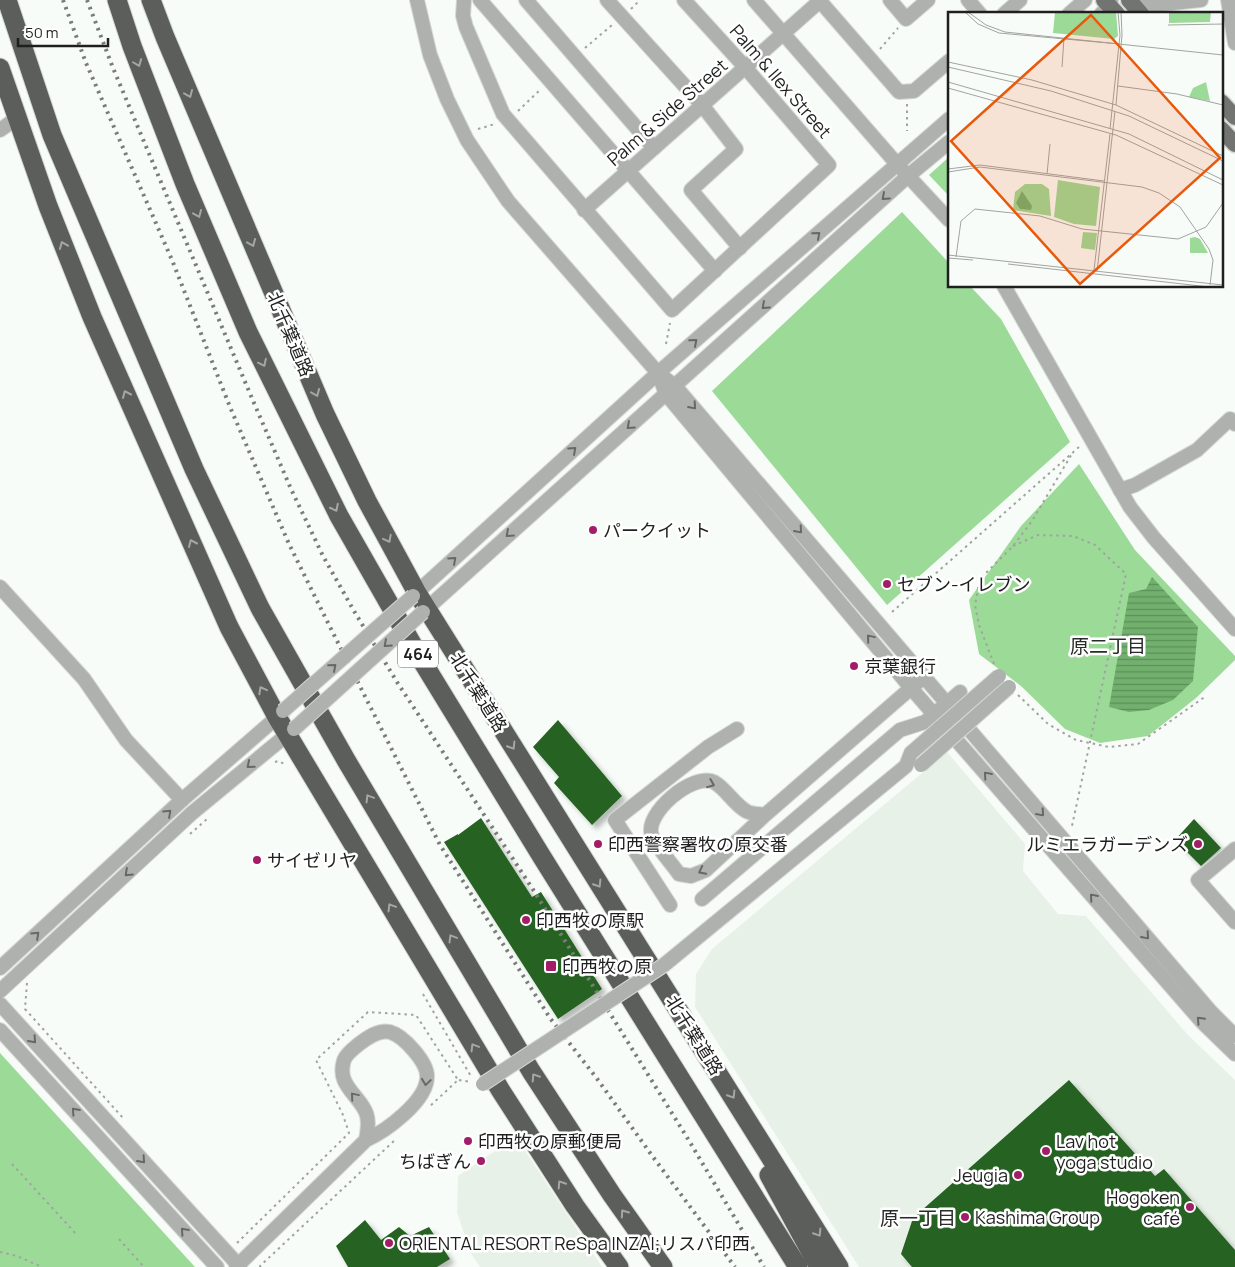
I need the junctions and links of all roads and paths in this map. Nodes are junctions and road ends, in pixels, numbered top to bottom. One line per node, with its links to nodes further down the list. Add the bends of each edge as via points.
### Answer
1 (7, 0): 121 (highway, one-way to 1, via 531,1071 346,760 260,608 194,469 52,135)
2 (116, 0): 122 (highway, 北千葉道路 / 464, one-way to 122, via 185,184 248,332 339,516 434,681)
3 (151, 0): 66 (highway, 北千葉道路 / 464, one-way to 66, via 325,414)
4 (417, 0): 58 (street, via 430,55 467,140 508,201)
5 (464, 0): 39 (street, via 466,27)
6 (480, 0): 33 (street)
7 (526, 0): 28 (street)
8 (607, 0): 24 (street)
9 (640, 0): 24 (path)
10 (684, 0): 31 (street, Palm & Ilex Street)
11 (754, 0): 26 (street)
12 (820, 0): 26 (street, Palm & Side Street); 29 (street)
13 (890, 0): 25 (street)
14 (928, 0): 25 (street)
15 (968, 0): 21 (street)
16 (1020, 0): 22 (street)
17 (1085, 0): 23 (street)
18 (1201, 0): 20 (street)
19 (1228, 0): 27 (street)
20 (1135, 7)
21 (978, 12)
22 (1006, 12)
23 (1071, 12)
24 (622, 17): 28 (path); 36 (street)
25 (906, 19): 29 (path)
26 (778, 38): 31 (street, Palm & Side Street); 48 (street)
27 (1235, 43)
28 (576, 56): 47 (street)
29 (870, 59): 34 (street, via 899,92)
30 (948, 62): 34 (street, via 914,91)
31 (745, 67): 36 (street, Palm & Side Street); 53 (street, Palm & Ilex Street, via 829,164)
32 (0, 68): 38 (highway)
33 (550, 80): 39 (path); 49 (street)
34 (906, 92): 44 (path)
35 (1222, 103): 37 (main road)
36 (702, 105): 47 (street, Palm & Side Street); 53 (street, via 736,149 691,190)
37 (1235, 117)
38 (17, 118): 42 (street); 76 (highway, one-way to 38, via 229,627 92,317)
39 (508, 120): 41 (path); 51 (street)
40 (948, 120): 48 (street)
41 (478, 129)
42 (0, 130)
43 (1222, 130): 46 (main road)
44 (907, 131)
45 (948, 143): 50 (street)
46 (1235, 144)
47 (654, 148): 49 (street, Palm & Side Street)
48 (897, 164): 50 (street); 58 (street, one-way to 48)
49 (629, 170): 51 (street, Palm & Side Street); 54 (street)
50 (908, 176): 52 (street); 59 (street, one-way to 59)
51 (584, 210): 56 (street)
52 (948, 219)
53 (740, 248): 54 (street)
54 (715, 271): 56 (street)
55 (1005, 288): 63 (street)
56 (672, 310): 57 (path)
57 (666, 344)
58 (658, 373): 59 (street); 66 (street, one-way to 58)
59 (670, 390): 66 (street, one-way to 66); 70 (street, one-way to 70); 72 (street, one-way to 59)
60 (1235, 424): 63 (street, via 1230,419 1197,450)
61 (1079, 447): 62 (path)
62 (1074, 452): 64 (path); 67 (path)
63 (1120, 490): 68 (street, via 1154,538)
64 (1013, 546): 69 (path, via 980,579 975,605 979,625); 86 (path, via 1038,536 1073,536 1095,545 1126,574)
65 (0, 587): 83 (street, via 84,679 126,740)
66 (420, 602): 76 (street, one-way to 66, bridge); 79 (street, one-way to 79, bridge); 103 (highway, 北千葉道路 / 464, one-way to 103)
67 (892, 612)
68 (1235, 629)
69 (999, 676): 71 (street); 80 (street, bridge)
70 (925, 677): 72 (street); 75 (street)
71 (1009, 687): 74 (path, bridge, via 1048,724 1076,740 1108,747 1138,744); 80 (street, bridge, via 921,765)
72 (911, 688): 77 (street); 85 (street)
73 (960, 692): 75 (street)
74 (1206, 696)
75 (947, 703): 77 (street); 98 (street, one-way to 98)
76 (280, 714): 79 (highway); 83 (street)
77 (934, 715): 89 (street, via 925,722 900,730); 99 (street, one-way to 77, via 1202,1022)
78 (737, 729): 90 (street, via 708,747 616,820)
79 (290, 731): 95 (street, one-way to 95, via 192,813); 109 (highway, one-way to 79, via 496,1082)
80 (908, 759): 100 (street, bridge, via 664,965)
81 (270, 763): 82 (path)
82 (286, 765)
83 (182, 800): 92 (street, one-way to 83)
84 (211, 815): 87 (path)
85 (764, 816): 85 (street, one-way to 85, via 706,870 691,876 679,874 652,836 651,825 659,810 682,788 702,780 714,782 746,811)
86 (1072, 826)
87 (189, 835)
88 (1235, 849): 91 (street, via 1198,880)
89 (702, 899)
90 (670, 905)
91 (1235, 922)
92 (0, 968)
93 (27, 980): 104 (path, via 25,1009)
94 (421, 990): 100 (path)
95 (0, 991)
96 (0, 1004): 114 (street, one-way to 114)
97 (0, 1030): 117 (street, one-way to 97)
98 (1235, 1036)
99 (1235, 1054)
100 (478, 1084)
101 (423, 1113): 112 (path, via 458,1080 416,1015 368,1012 316,1060 350,1133)
102 (367, 1115): 105 (street); 105 (street, one-way to 105, via 343,1080 345,1058 367,1038 389,1032 402,1039 424,1062 428,1076 425,1091); 107 (street)
103 (746, 1116): 123 (highway, via 755,1149); 124 (highway, 北千葉道路 / 464, one-way to 124)
104 (124, 1119)
105 (389, 1125): 107 (street)
106 (402, 1133): 118 (path)
107 (366, 1140): 114 (street)
108 (12, 1164): 110 (path)
109 (575, 1206): 119 (highway); 120 (highway)
110 (77, 1235)
111 (119, 1239): 116 (path)
112 (237, 1244)
113 (0, 1252): 115 (path)
114 (238, 1266)
115 (42, 1267)
116 (144, 1267)
117 (217, 1267)
118 (261, 1267)
119 (619, 1267)
120 (629, 1267)
121 (663, 1267)
122 (798, 1267)
123 (819, 1267)
124 (839, 1267)

